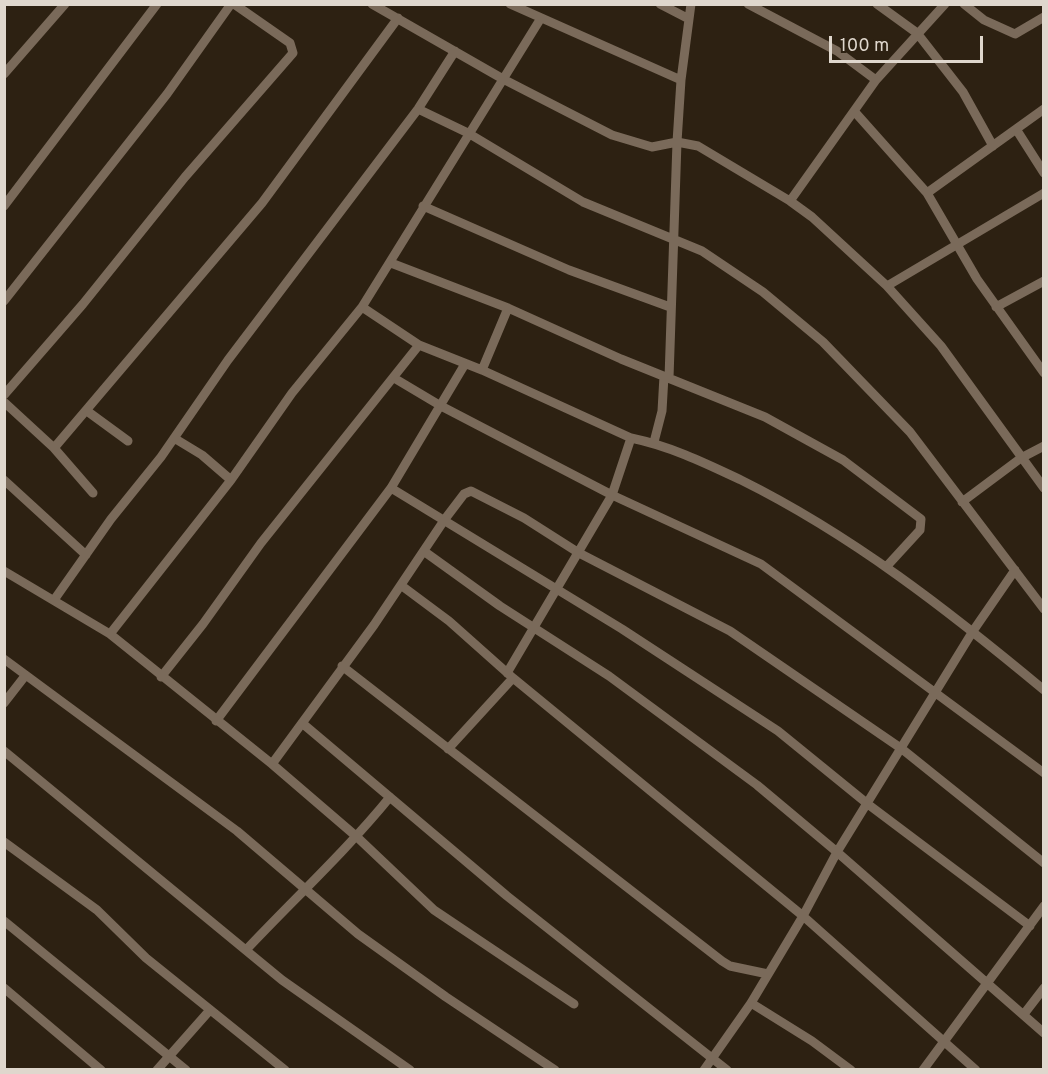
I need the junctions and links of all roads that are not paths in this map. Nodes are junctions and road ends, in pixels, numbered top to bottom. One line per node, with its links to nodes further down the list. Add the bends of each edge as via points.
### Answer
1 (65, 4): 18 (street)
2 (157, 4): 33 (street)
3 (232, 4): 40 (street, via 167,94); 51 (street, via 290,43 293,53)
4 (372, 4): 13 (street)
5 (510, 4): 14 (street)
6 (660, 4): 15 (street)
7 (691, 4): 15 (street)
8 (748, 4): 21 (street, via 837,51)
9 (877, 4): 16 (street)
10 (945, 4): 16 (street)
11 (964, 4): 12 (street, via 984,20 1015,34)
12 (1044, 17)
13 (398, 18): 17 (street); 54 (street, via 262,203)
14 (541, 18): 19 (street); 20 (street)
15 (689, 19): 20 (street)
16 (917, 33): 21 (street); 28 (street, via 963,92)
17 (455, 51): 19 (street); 22 (street)
18 (4, 74)
19 (503, 79): 26 (street); 27 (street, via 629,141 658,147)
20 (681, 80): 27 (street)
21 (876, 80): 24 (street)
22 (418, 109): 26 (street); 55 (street, via 228,360)
23 (1044, 109): 25 (street)
24 (854, 111): 30 (street); 32 (street)
25 (1016, 129): 28 (street); 29 (street)
26 (468, 133): 34 (street); 35 (street, via 583,202)
27 (677, 142): 32 (street, via 698,146); 35 (street)
28 (993, 146): 30 (street)
29 (1044, 173)
30 (927, 193): 36 (street)
31 (1044, 193): 36 (street)
32 (790, 201): 39 (street)
33 (4, 206)
34 (423, 206): 37 (street); 44 (street, via 569,270)
35 (672, 239): 44 (street); 68 (street, via 702,251 764,292 823,342 909,432)
36 (956, 246): 39 (street); 41 (street)
37 (391, 263): 42 (street); 43 (street)
38 (1044, 280): 41 (street)
39 (887, 286): 61 (street, via 941,346)
40 (4, 301)
41 (996, 307): 48 (street)
42 (362, 308): 45 (street); 63 (street, via 292,393)
43 (508, 308): 47 (street); 49 (street)
44 (670, 308): 49 (street)
45 (419, 345): 46 (street); 50 (street)
46 (465, 364): 47 (street); 53 (street)
47 (482, 370): 56 (street)
48 (1044, 374)
49 (666, 377): 58 (street); 73 (street, via 756,413 819,445 921,519 920,530)
50 (394, 378): 53 (street); 87 (street, via 261,543)
51 (4, 395)
52 (4, 402): 60 (street)
53 (441, 406): 64 (street); 67 (street)
54 (87, 411): 57 (street); 60 (street)
55 (174, 438): 63 (street); 72 (street)
56 (631, 438): 58 (street); 67 (street)
57 (128, 441)
58 (654, 442): 73 (street, via 696,458 795,507)
59 (1044, 446): 61 (street)
60 (54, 448): 66 (street)
61 (1021, 459): 65 (street); 68 (street)
62 (4, 480): 72 (street)
63 (231, 480): 82 (street)
64 (391, 488): 69 (street); 91 (street)
65 (1044, 488)
66 (93, 493)
67 (612, 495): 71 (street); 89 (street, via 761,564)
68 (962, 502): 74 (street)
69 (445, 519): 70 (street); 71 (street, via 464,494 471,491); 77 (street)
70 (425, 552): 76 (street); 80 (street)
71 (579, 553): 77 (street); 94 (street, via 730,631)
72 (86, 555): 78 (street)
73 (887, 566): 81 (street)
74 (1015, 570): 79 (street); 81 (street)
75 (4, 571): 78 (street)
76 (402, 585): 84 (street); 86 (street)
77 (556, 591): 80 (street); 99 (street, via 622,629 778,731)
78 (54, 600): 82 (street)
79 (1044, 609)
80 (534, 629): 86 (street); 102 (street, via 642,700 757,785)
81 (973, 631): 88 (street); 89 (street)
82 (110, 634): 87 (street)
83 (4, 659): 85 (street)
84 (342, 666): 92 (street); 93 (street)
85 (26, 676): 90 (street); 105 (street, via 237,831)
86 (510, 676): 93 (street); 108 (street)
87 (161, 677): 91 (street)
88 (1044, 690)
89 (936, 693): 94 (street); 97 (street)
90 (4, 703)
91 (216, 721): 96 (street)
92 (302, 723): 96 (street); 98 (street)
93 (448, 749): 112 (street, via 722,961)
94 (902, 749): 99 (street); 103 (street)
95 (4, 752): 111 (street)
96 (272, 764): 100 (street)
97 (1044, 773)
98 (390, 797): 100 (street); 123 (street, via 507,896)
99 (868, 805): 102 (street); 110 (street)
100 (357, 837): 104 (street); 117 (street, via 412,891 458,928)
101 (4, 842): 118 (street, via 98,910 146,958)
102 (837, 852): 108 (street); 113 (street)
103 (1044, 863)
104 (315, 877): 105 (street); 106 (street)
105 (293, 879): 106 (street)
106 (304, 888): 111 (street); 129 (street, via 358,934 446,998)
107 (1044, 906): 110 (street)
108 (803, 916): 112 (street); 121 (street)
109 (4, 921): 122 (street)
110 (1030, 926): 113 (street)
111 (246, 950): 128 (street)
112 (768, 974): 116 (street)
113 (987, 982): 119 (street); 121 (street)
114 (4, 988): 124 (street)
115 (1044, 988): 119 (street)
116 (751, 1003): 123 (street); 132 (street)
117 (574, 1004)
118 (210, 1010): 122 (street); 127 (street)
119 (1024, 1014): 120 (street)
120 (1044, 1033)
121 (942, 1040): 133 (street); 134 (street)
122 (169, 1055): 125 (street); 126 (street)
123 (712, 1057): 130 (street); 131 (street)
124 (101, 1070)
125 (157, 1070)
126 (186, 1070)
127 (285, 1070)
128 (410, 1070)
129 (555, 1070)
130 (704, 1070)
131 (727, 1070)
132 (851, 1070)
133 (923, 1070)
134 (976, 1070)

